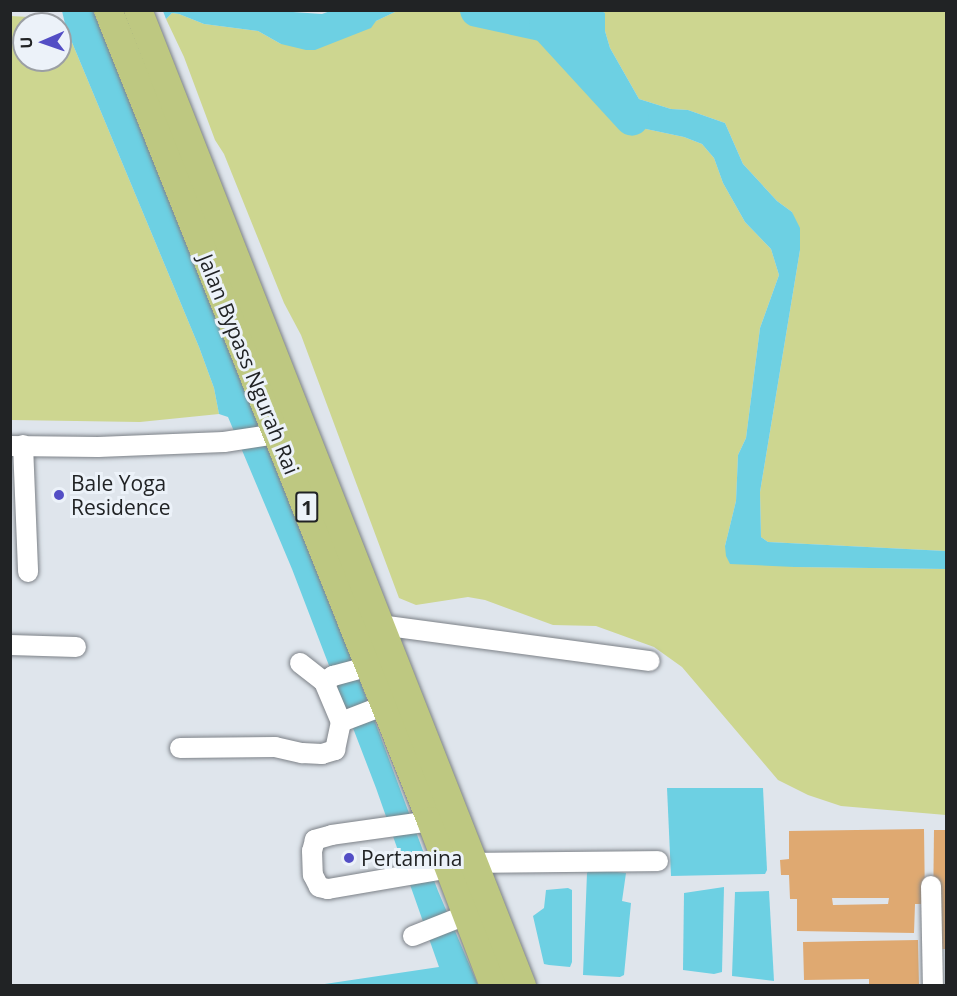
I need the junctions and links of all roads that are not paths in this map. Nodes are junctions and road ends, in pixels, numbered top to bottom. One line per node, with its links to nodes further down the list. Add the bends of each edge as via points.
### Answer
1 (113, 20): 3 (highway, Jalan Bypass Ngurah Rai / 1)
2 (142, 22): 7 (highway, Jalan Bypass Ngurah Rai / 1)
3 (270, 435): 4 (street, via 224,442); 12 (highway, Jalan Bypass Ngurah Rai / 1)
4 (17, 446): 5 (street)
5 (18, 470): 6 (street)
6 (28, 572)
7 (380, 625): 10 (street); 19 (highway, Jalan Bypass Ngurah Rai / 1)
8 (10, 645): 9 (street)
9 (76, 647)
10 (650, 661)
11 (300, 663): 13 (street)
12 (365, 667): 13 (street); 14 (highway, Jalan Bypass Ngurah Rai / 1)
13 (328, 679): 15 (street)
14 (379, 708): 15 (street); 17 (highway, Jalan Bypass Ngurah Rai / 1)
15 (345, 721): 16 (street, via 335,750 322,754 275,747)
16 (180, 748)
17 (425, 823): 19 (highway, Jalan Bypass Ngurah Rai / 1); 19 (street, via 315,840 313,875 319,887 328,889)
18 (658, 861): 19 (street)
19 (452, 867): 21 (highway, Jalan Bypass Ngurah Rai / 1); 24 (highway, Jalan Bypass Ngurah Rai / 1)
20 (931, 886): 25 (street)
21 (462, 917): 22 (street); 23 (highway, Jalan Bypass Ngurah Rai / 1)
22 (420, 933)
23 (494, 986)
24 (522, 986)
25 (933, 986)

